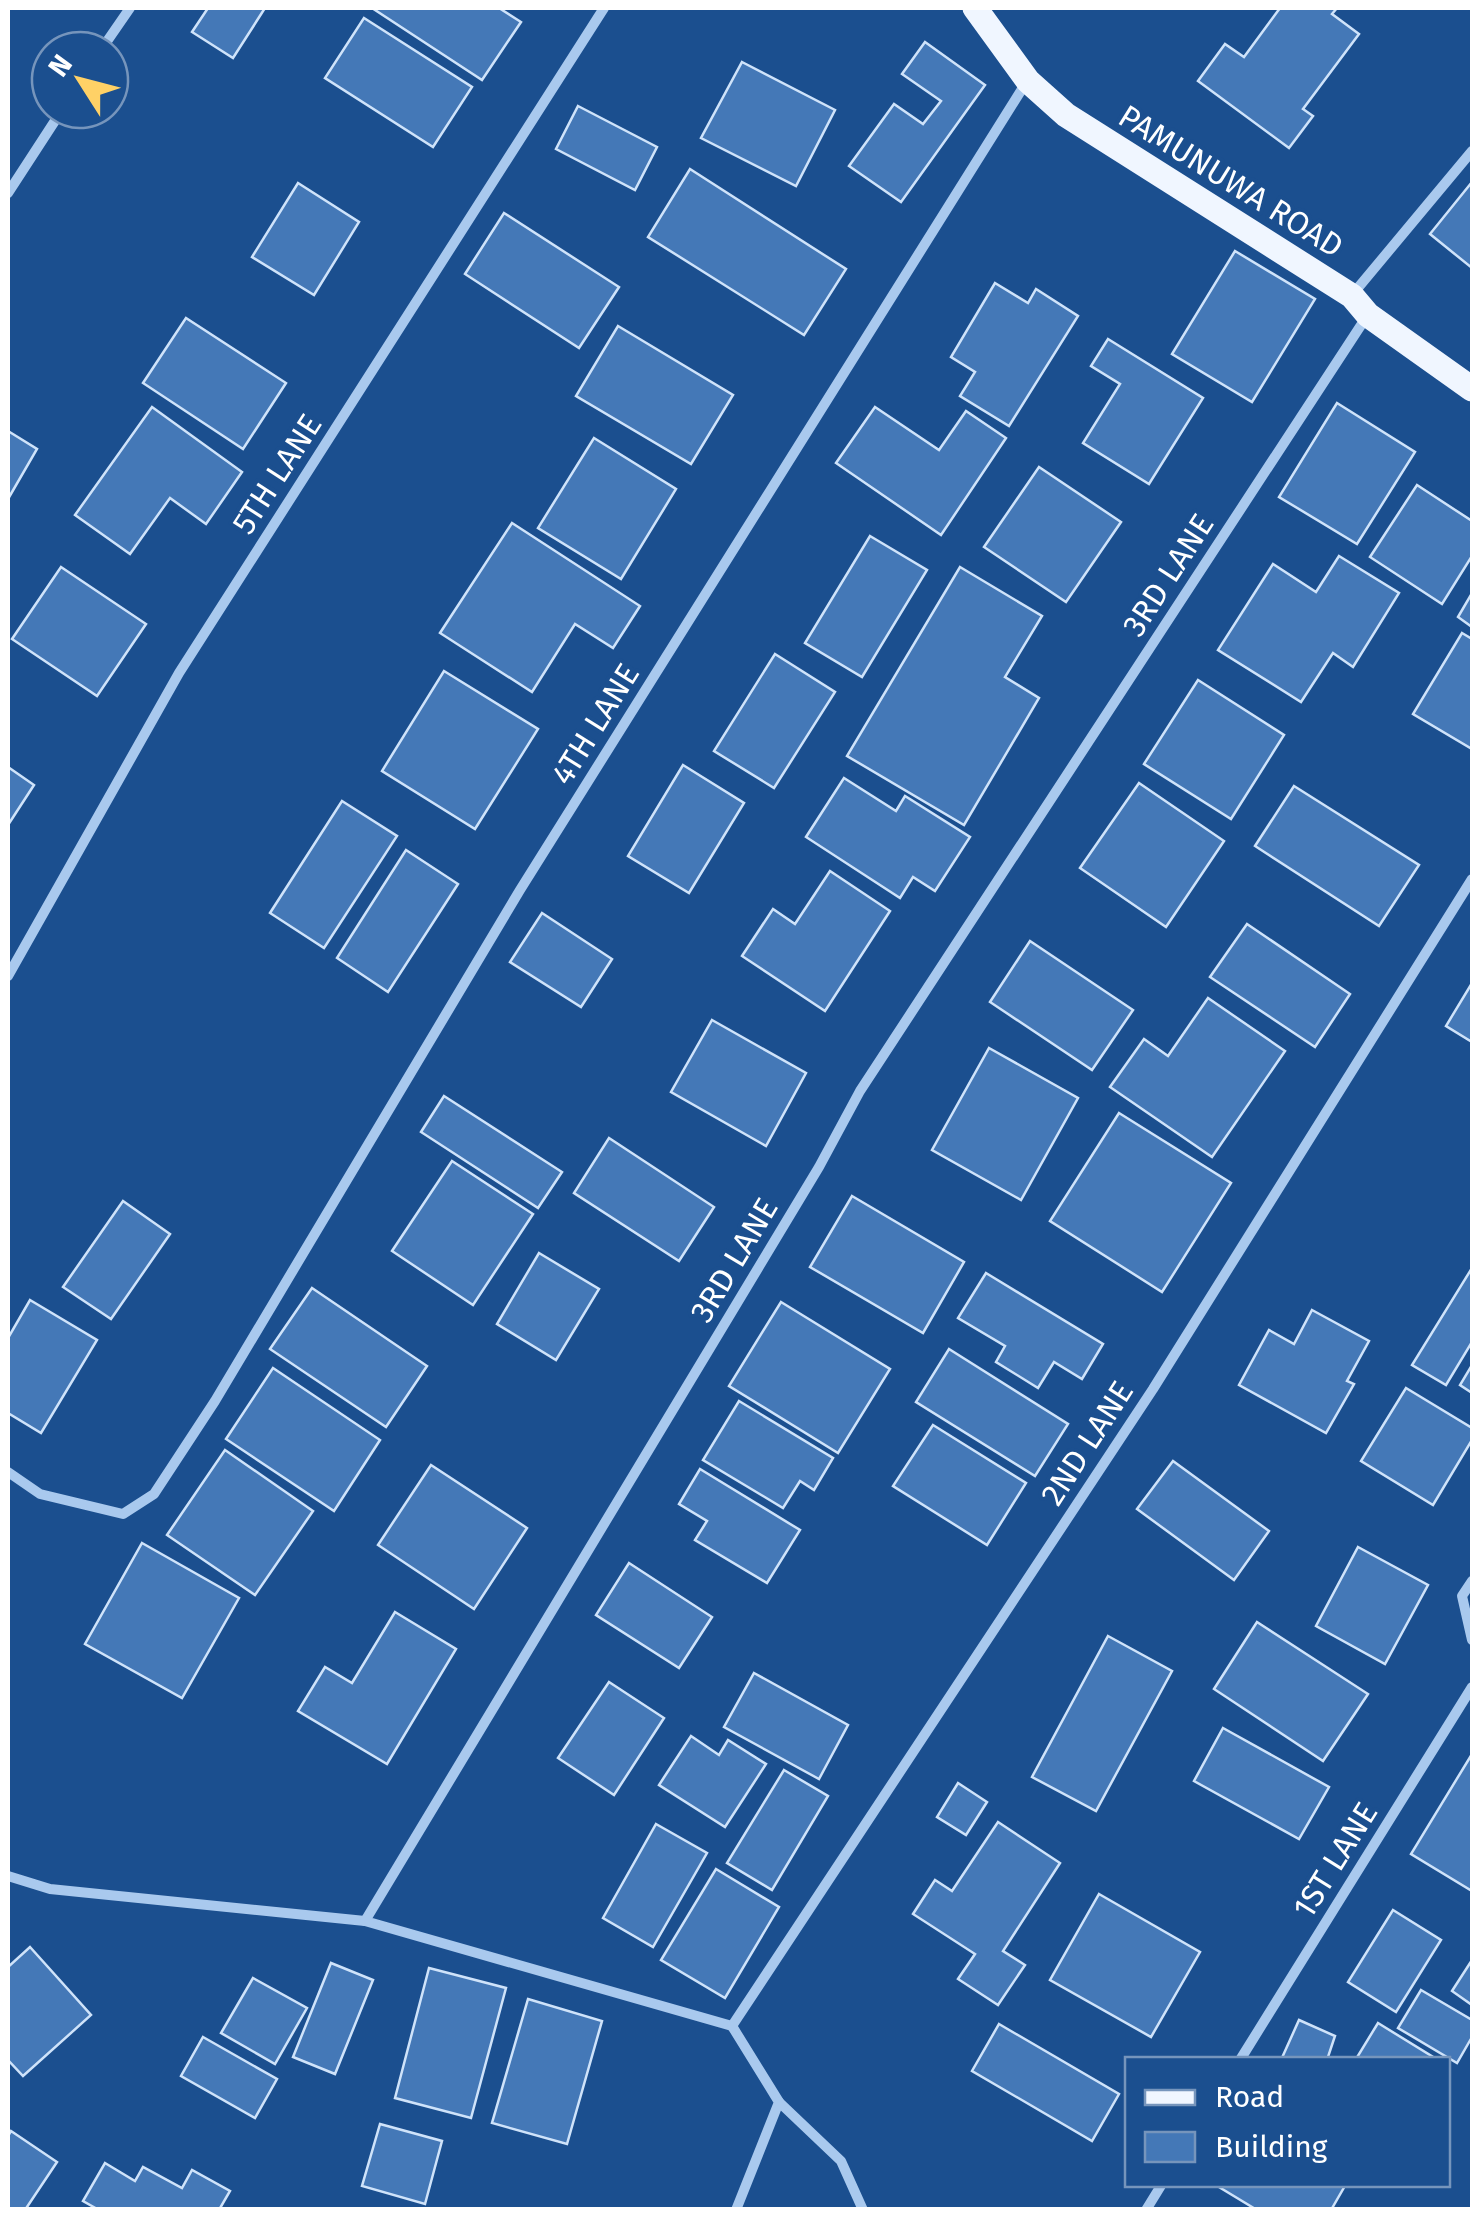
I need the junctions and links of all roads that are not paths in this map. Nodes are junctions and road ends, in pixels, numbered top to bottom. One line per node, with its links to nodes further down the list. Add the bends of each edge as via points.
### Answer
1 (130, 8): 4 (street)
2 (604, 8): 12 (street, 5TH LANE, via 180,674)
3 (975, 8): 5 (main road, PAMUNUWA ROAD)
4 (115, 30)
5 (1028, 80): 9 (main road, PAMUNUWA ROAD, via 1066,115); 13 (street, 4TH LANE, via 520,890 154,1494 123,1514 40,1494)
6 (49, 130): 8 (street)
7 (1472, 150): 9 (street, 3RD LANE)
8 (8, 193)
9 (1360, 306): 10 (main road, PAMUNUWA ROAD); 18 (street, 3RD LANE, via 860,1092)
10 (1472, 389)
11 (1472, 880): 19 (street, 2ND LANE, via 1167,1366)
12 (8, 976)
13 (8, 1472)
14 (1472, 1581): 15 (street, via 1462,1596)
15 (1472, 1640)
16 (1472, 1688): 20 (street, 1ST LANE)
17 (8, 1876): 18 (street, via 50,1889)
18 (366, 1921): 19 (street)
19 (732, 2026): 21 (street)
20 (1242, 2057)
21 (778, 2102): 23 (street); 24 (street, via 841,2160)
22 (1160, 2187): 25 (street)
23 (736, 2210)
24 (862, 2210)
25 (1146, 2210)

